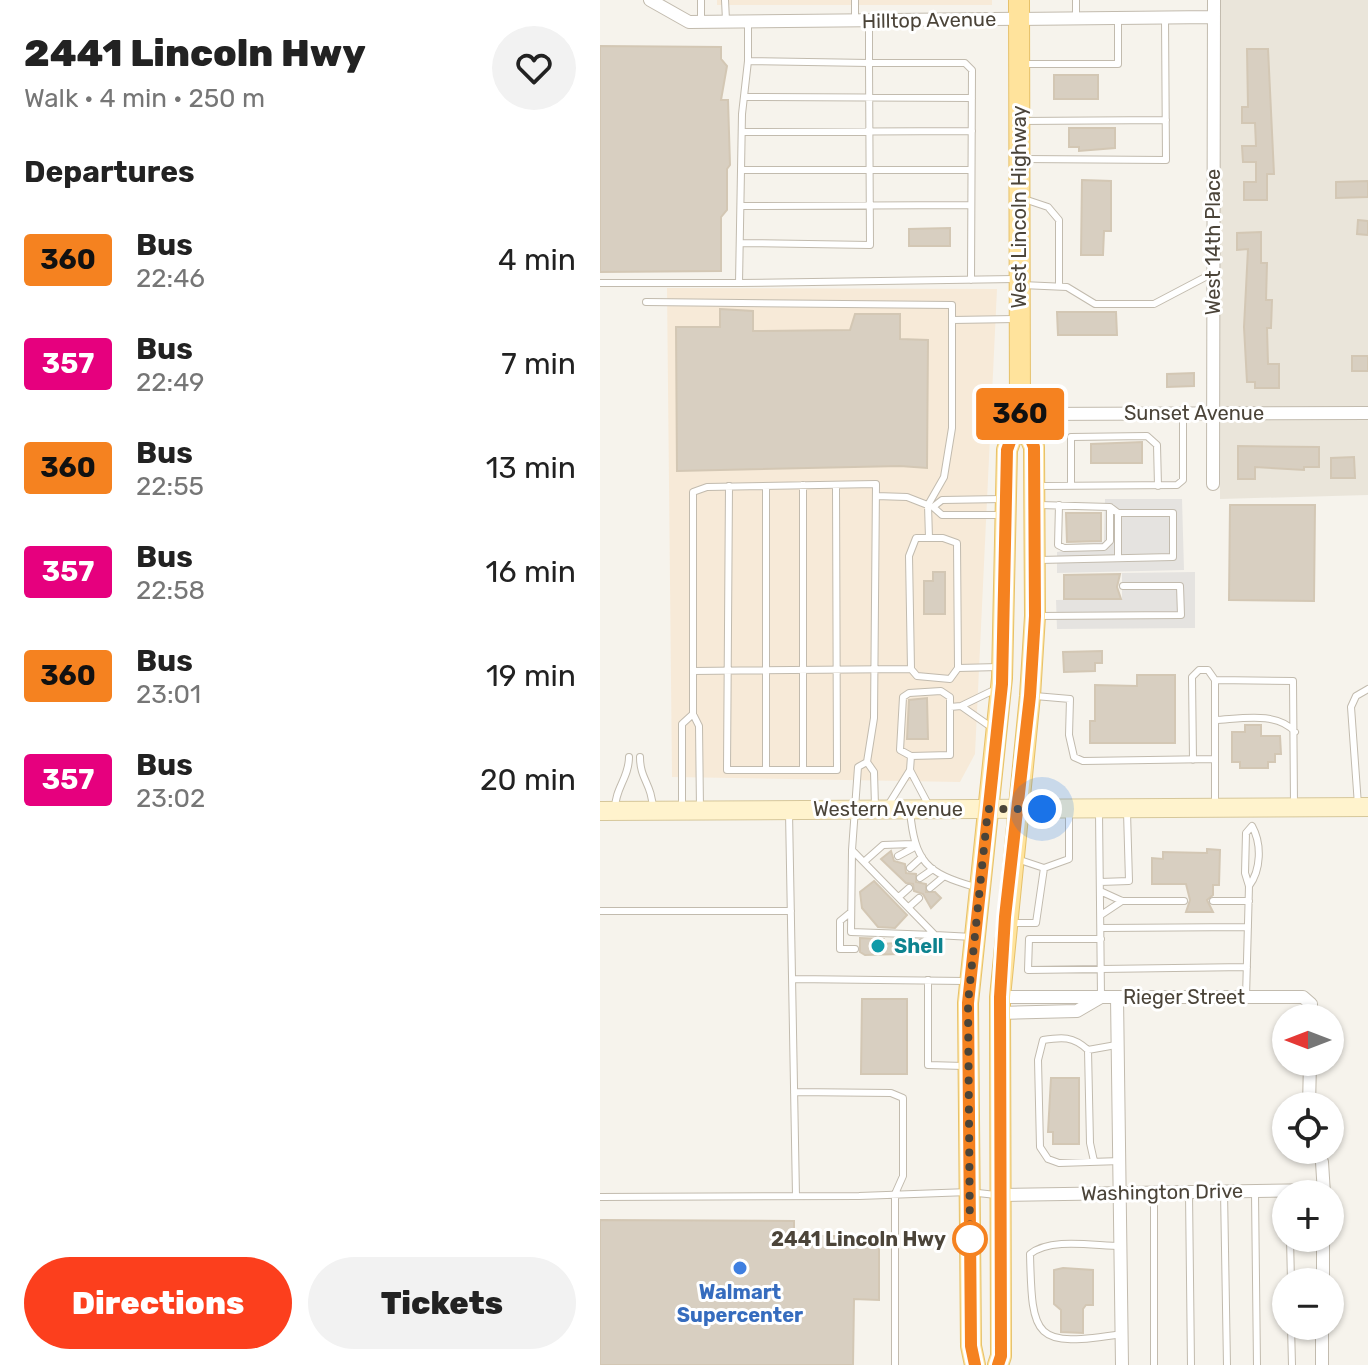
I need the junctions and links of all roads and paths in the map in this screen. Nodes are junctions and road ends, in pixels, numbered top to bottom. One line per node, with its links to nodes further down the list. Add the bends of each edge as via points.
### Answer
1 (650, 0): 13 (street, Hilltop Avenue, via 689,22)
2 (701, 0): 13 (lane)
3 (725, 0): 14 (lane)
4 (855, 0): 12 (lane)
5 (1076, 0): 11 (lane)
6 (1214, 0): 8 (street, West 14th Place)
7 (1019, 10): 11 (street, Hilltop Avenue); 12 (street, Hilltop Avenue); 18 (main road, West Lincoln Highway)
8 (1214, 17): 10 (street, Hilltop Avenue); 36 (street, West 14th Place)
9 (1118, 18): 10 (street, Hilltop Avenue); 11 (street, Hilltop Avenue); 18 (lane, via 1118,64)
10 (1165, 18): 22 (lane)
11 (1076, 19)
12 (862, 21): 15 (street, Hilltop Avenue); 17 (lane)
13 (701, 22): 14 (street, Hilltop Avenue)
14 (726, 22): 15 (street, Hilltop Avenue)
15 (748, 22): 16 (lane)
16 (748, 61): 17 (lane); 19 (lane)
17 (869, 63): 20 (lane); 21 (lane, via 965,63 972,70)
18 (1019, 64): 23 (main road, West Lincoln Highway)
19 (744, 97): 20 (lane); 25 (lane)
20 (869, 97): 21 (lane); 26 (lane)
21 (972, 98): 24 (lane)
22 (1166, 120): 23 (lane); 27 (lane, via 1166,160)
23 (1019, 121): 27 (main road, West Lincoln Highway)
24 (972, 131): 26 (lane); 30 (lane)
25 (742, 132): 26 (lane); 28 (lane)
26 (869, 132): 29 (lane)
27 (1019, 159): 31 (main road, West Lincoln Highway)
28 (741, 170): 29 (lane); 34 (lane)
29 (869, 170): 30 (lane); 32 (lane)
30 (971, 170): 33 (lane)
31 (1019, 197): 38 (main road, West Lincoln Highway); 41 (lane, via 1048,207 1059,220)
32 (870, 205): 33 (lane); 34 (lane); 35 (lane, via 870,245)
33 (971, 205): 37 (lane)
34 (741, 206): 35 (lane)
35 (740, 243): 40 (lane)
36 (1213, 273): 41 (lane, via 1154,304 1095,304); 46 (street, West 14th Place)
37 (971, 280): 38 (lane); 40 (lane)
38 (1020, 282): 41 (lane); 43 (main road, West Lincoln Highway)
39 (600, 283): 40 (lane)
40 (739, 283)
41 (1059, 285)
42 (646, 302): 44 (lane, via 952,305)
43 (1020, 319): 44 (lane); 48 (main road, West Lincoln Highway)
44 (952, 320): 59 (lane, via 952,428 944,477)
45 (1183, 413): 46 (street, Sunset Avenue); 48 (street, Sunset Avenue); 55 (lane, via 1183,480)
46 (1213, 413): 47 (street, Sunset Avenue); 49 (street, West 14th Place)
47 (1368, 413)
48 (1020, 414): 56 (main road, West Lincoln Highway, via 1034,447); 60 (main road, West Lincoln Highway, via 1007,450)
49 (1213, 484)
50 (803, 485): 51 (lane); 53 (lane); 74 (lane)
51 (836, 485): 57 (lane, via 876,484); 69 (lane)
52 (729, 486): 53 (lane); 72 (lane); 75 (lane, via 693,492)
53 (766, 486): 73 (lane)
54 (1071, 486): 55 (lane); 55 (lane, via 1071,437 1154,438); 56 (lane)
55 (1158, 486)
56 (1034, 495): 58 (lane); 65 (main road, West Lincoln Highway)
57 (876, 496): 59 (lane, via 907,497); 70 (lane)
58 (1059, 505): 61 (lane); 61 (lane, via 1058,545 1064,548 1104,547 1110,541)
59 (930, 506): 60 (lane, via 942,500); 60 (lane, via 942,515); 63 (lane)
60 (1007, 507): 76 (main road, West Lincoln Highway)
61 (1110, 507): 62 (lane)
62 (1118, 513): 64 (lane); 64 (lane, via 1173,513 1173,557)
63 (929, 538): 68 (lane, via 957,543); 71 (lane, via 916,538 909,556)
64 (1118, 558): 65 (lane)
65 (1035, 560): 67 (main road, West Lincoln Highway)
66 (1123, 586): 67 (lane, via 1180,586 1181,615)
67 (1035, 616): 79 (main road, West Lincoln Highway)
68 (958, 668): 71 (lane, via 950,679 936,680); 76 (lane)
69 (838, 669): 70 (lane); 74 (lane); 93 (lane, via 837,770)
70 (875, 669): 71 (lane); 91 (lane)
71 (911, 669)
72 (728, 670): 73 (lane); 75 (lane); 92 (lane, via 727,770)
73 (767, 670): 74 (lane); 92 (lane)
74 (803, 670): 93 (lane)
75 (693, 671): 82 (lane)
76 (1002, 675): 80 (lane, via 987,696); 85 (main road, West Lincoln Highway)
77 (1215, 680): 83 (lane); 84 (lane, via 1293,681); 90 (lane, via 1208,670 1192,677)
78 (1368, 689): 95 (lane, via 1351,707 1353,760)
79 (1030, 696): 90 (lane, via 1070,699 1069,735 1074,757 1083,761); 104 (main road, West Lincoln Highway)
80 (961, 706): 81 (lane); 85 (lane)
81 (950, 707): 86 (lane, via 950,755); 86 (lane, via 950,697 941,691 903,697 900,750)
82 (693, 714): 106 (lane, via 699,726); 106 (lane, via 682,724)
83 (1215, 720): 84 (lane, via 1268,719); 89 (lane)
84 (1295, 732): 99 (lane)
85 (998, 734): 103 (main road, West Lincoln Highway)
86 (911, 756): 94 (lane)
87 (629, 757): 109 (lane, via 629,774)
88 (640, 757): 110 (lane, via 640,772 652,789)
89 (1215, 759): 90 (lane); 98 (lane)
90 (1193, 760)
91 (867, 762): 100 (lane, via 858,767); 108 (lane, via 874,772)
92 (766, 770): 93 (lane)
93 (803, 770)
94 (910, 770): 102 (lane); 108 (lane)
95 (1363, 807): 99 (main road, Western Avenue)
96 (1099, 808): 97 (main road, Western Avenue); 105 (main road, Western Avenue); 126 (lane)
97 (1127, 808): 98 (main road, Western Avenue); 126 (lane, via 1129,881)
98 (1215, 808): 111 (main road, Western Avenue)
99 (1294, 808): 111 (main road, Western Avenue)
100 (855, 809): 107 (main road, Western Avenue); 108 (main road, Western Avenue); 113 (lane)
101 (910, 809): 102 (main road, Western Avenue); 108 (main road, Western Avenue); 112 (lane)
102 (931, 809): 103 (main road, Western Avenue)
103 (988, 809): 104 (main road, Western Avenue); 131 (main road, West Lincoln Highway)
104 (1018, 809): 105 (main road, Western Avenue); 116 (main road, West Lincoln Highway)
105 (1069, 809): 120 (lane, via 1069,859)
106 (692, 810): 107 (main road, Western Avenue); 110 (main road, Western Avenue)
107 (789, 810): 141 (lane)
108 (880, 810)
109 (608, 811): 110 (main road, Western Avenue)
110 (653, 811)
111 (1252, 817): 128 (lane, via 1246,833); 128 (lane, via 1258,874)
112 (913, 846): 114 (lane); 115 (lane); 117 (lane, via 883,845)
113 (852, 850): 117 (lane); 142 (lane)
114 (898, 856)
115 (922, 857): 119 (lane); 121 (lane)
116 (1013, 858): 120 (lane); 144 (main road, West Lincoln Highway)
117 (866, 860): 122 (lane)
118 (888, 867): 122 (lane)
119 (910, 868)
120 (1044, 868): 144 (lane, via 1036,923)
121 (933, 869): 124 (lane); 125 (lane)
122 (879, 874): 127 (lane)
123 (899, 878): 127 (lane)
124 (920, 878)
125 (942, 878): 130 (lane); 131 (lane)
126 (1100, 882): 132 (lane)
127 (890, 885): 133 (lane)
128 (1249, 886): 138 (lane)
129 (909, 888): 133 (lane)
130 (930, 888)
131 (979, 888): 148 (main road, West Lincoln Highway)
132 (1100, 891): 135 (lane); 143 (lane)
133 (900, 896): 139 (lane)
134 (919, 898): 139 (lane)
135 (1122, 901): 136 (lane); 143 (lane)
136 (1184, 901)
137 (1213, 901): 138 (lane)
138 (1249, 901): 145 (lane)
139 (910, 906): 147 (lane)
140 (600, 911): 141 (lane)
141 (791, 911): 154 (lane)
142 (851, 912): 147 (lane, via 851,932); 150 (lane, via 840,921 840,949)
143 (1101, 915): 146 (lane)
144 (1005, 924): 161 (main road, West Lincoln Highway)
145 (1248, 927): 146 (lane); 152 (lane)
146 (1101, 928): 149 (lane)
147 (935, 935): 148 (lane); 151 (lane)
148 (974, 937): 156 (main road, West Lincoln Highway)
149 (1101, 939): 153 (lane); 153 (lane, via 1029,939 1028,970)
150 (855, 949)
151 (910, 949)
152 (1247, 967): 153 (lane); 159 (lane)
153 (1101, 970): 157 (lane)
154 (793, 979): 155 (lane); 165 (lane)
155 (928, 980): 156 (lane); 164 (lane, via 928,1065)
156 (970, 981): 164 (main road, West Lincoln Highway)
157 (1101, 997): 158 (street, Rieger Street); 161 (street, Rieger Street, via 1077,1011)
158 (1117, 997): 159 (street, Rieger Street); 162 (street)
159 (1246, 997): 160 (street, Rieger Street, via 1303,997)
160 (1311, 1004)
161 (1000, 1005): 176 (main road, West Lincoln Highway)
162 (1118, 1045): 163 (lane); 167 (street)
163 (1088, 1050): 166 (lane); 166 (lane, via 1064,1037 1043,1040 1038,1060 1040,1147 1048,1159 1059,1163)
164 (968, 1066): 170 (main road, West Lincoln Highway)
165 (794, 1092): 175 (lane, via 891,1093 903,1098 903,1176); 177 (lane)
166 (1094, 1161): 167 (lane)
167 (1121, 1161): 173 (street)
168 (1224, 1191): 169 (street, Washington Drive); 171 (street, Washington Drive); 189 (lane)
169 (1255, 1191): 172 (street, Washington Drive); 190 (lane)
170 (969, 1192): 175 (lane); 176 (lane); 184 (main road, West Lincoln Highway)
171 (1189, 1192): 174 (street, Washington Drive); 188 (lane)
172 (1272, 1192)
173 (1122, 1193): 174 (street, Washington Drive); 176 (street, Washington Drive); 179 (street)
174 (1154, 1193): 187 (lane)
175 (895, 1194): 177 (lane); 183 (lane)
176 (1000, 1195): 185 (main road, West Lincoln Highway)
177 (796, 1196): 178 (lane)
178 (600, 1197)
179 (1122, 1246): 180 (street); 180 (lane, via 1038,1247 1030,1254 1031,1312 1039,1327 1064,1342)
180 (1122, 1334): 186 (street)
181 (1291, 1340): 191 (lane)
182 (1322, 1340): 192 (street)
183 (895, 1365)
184 (975, 1365)
185 (998, 1365)
186 (1122, 1365)
187 (1154, 1365)
188 (1191, 1365)
189 (1227, 1365)
190 (1257, 1365)
191 (1292, 1365)
192 (1322, 1365)

